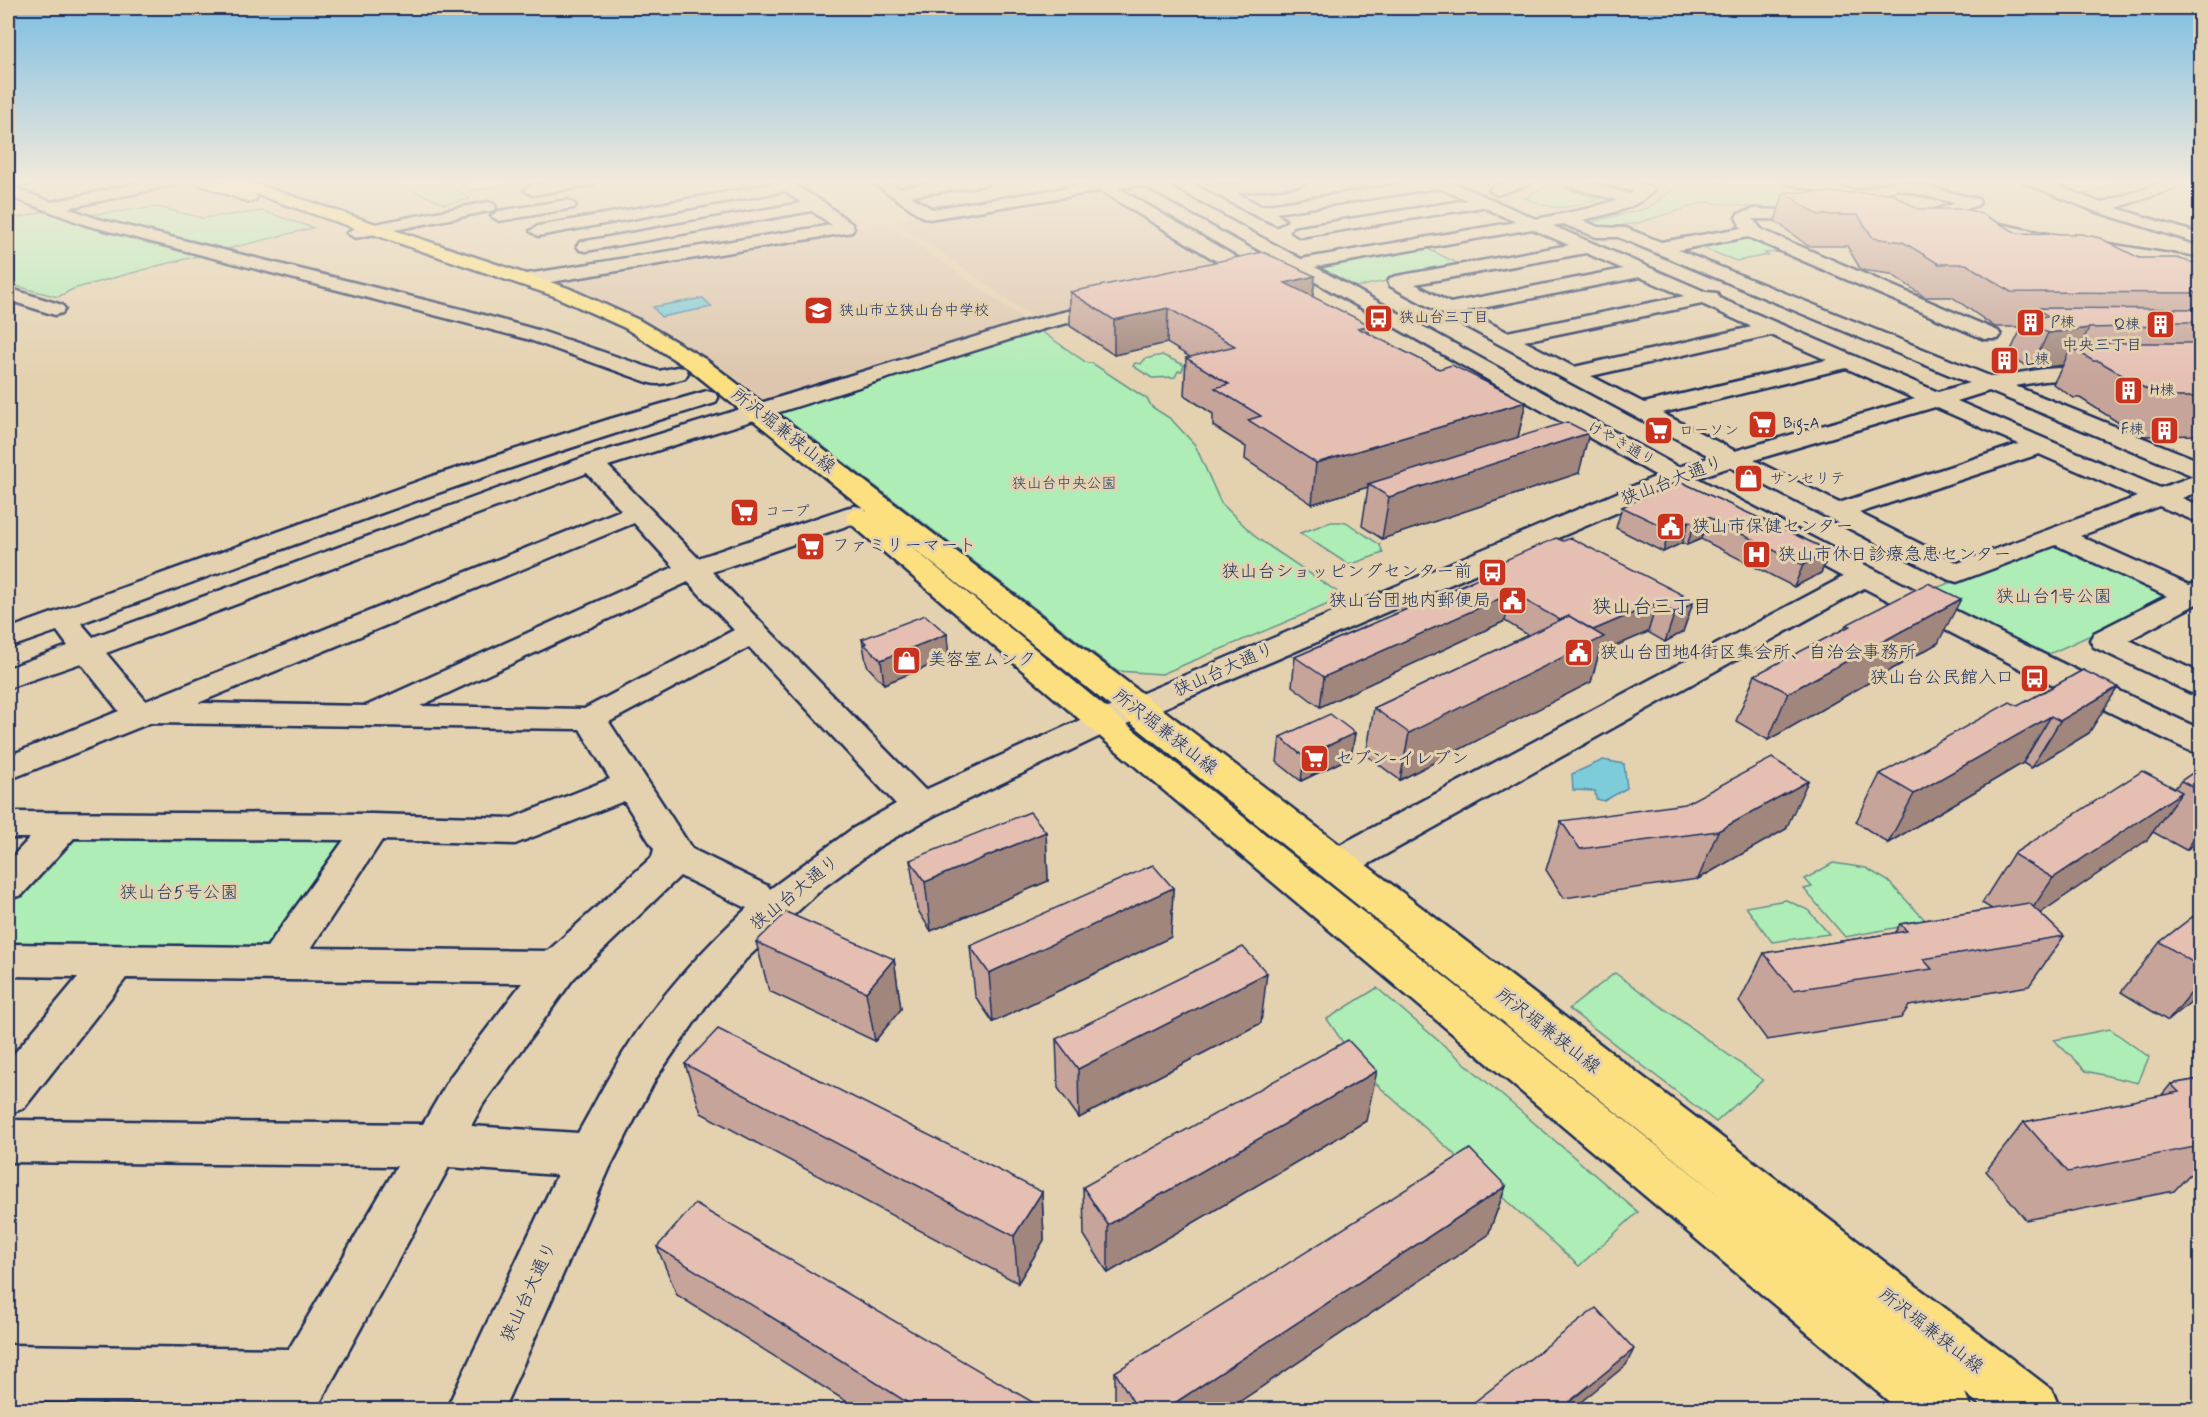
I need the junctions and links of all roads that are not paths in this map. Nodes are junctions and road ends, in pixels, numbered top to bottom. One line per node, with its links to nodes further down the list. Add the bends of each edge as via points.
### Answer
1 (185, 246): 41 (street, via 458,314 564,344 658,378)
2 (404, 246): 41 (main road, 所沢堀兼狭山線, via 569,309 632,342)
3 (414, 246): 27 (main road, 所沢堀兼狭山線)
4 (586, 246): 19 (street)
5 (734, 246): 19 (street)
6 (1205, 246): 25 (street)
7 (1264, 246): 21 (street, けやき通り)
8 (1326, 246): 18 (street)
9 (1402, 246): 18 (street)
10 (1427, 246): 23 (street)
11 (1654, 246): 17 (street)
12 (1669, 246): 17 (street)
13 (1786, 246): 35 (street)
14 (2029, 246): 20 (street)
15 (2091, 246): 22 (street)
16 (1588, 247): 23 (street); 24 (street)
17 (1659, 248): 28 (street)
18 (1344, 256): 21 (street)
19 (636, 262): 27 (street)
20 (2092, 263)
21 (1296, 264): 25 (street); 52 (street, けやき通り)
22 (2200, 264)
23 (1472, 268): 33 (street, via 1397,282)
24 (1643, 271): 30 (street); 33 (street)
25 (1252, 274): 26 (street)
26 (1230, 279)
27 (527, 280): 47 (main road, 所沢堀兼狭山線, via 596,306 649,334 697,364)
28 (1756, 288): 30 (street); 38 (street)
29 (8, 294): 32 (street)
30 (1704, 298): 34 (street); 37 (street)
31 (1128, 303): 47 (street, via 1037,324)
32 (55, 309)
33 (1447, 309): 37 (street)
34 (1773, 328): 39 (street); 42 (street)
35 (1991, 335): 36 (street); 38 (street)
36 (2013, 335)
37 (1504, 339): 42 (street)
38 (1912, 352): 43 (street)
39 (1848, 361): 45 (street); 46 (street)
40 (2133, 370): 43 (street, 狭山台大通り, via 2044,375)
41 (677, 373): 44 (main road, 所沢堀兼狭山線)
42 (1570, 374): 46 (street)
43 (1990, 384): 45 (street, 狭山台大通り); 51 (street)
44 (707, 398): 47 (main road, 所沢堀兼狭山線); 54 (street)
45 (1937, 399): 48 (street); 49 (street, 狭山台大通り)
46 (1640, 411): 49 (street)
47 (746, 415): 50 (street); 58 (main road, 所沢堀兼狭山線); 71 (main road, 所沢堀兼狭山線)
48 (2041, 446): 55 (street); 57 (street)
49 (1732, 459): 52 (street, 狭山台大通り); 57 (street)
50 (591, 463): 56 (street); 60 (street)
51 (2200, 470)
52 (1677, 477): 63 (street, けやき通り); 71 (street, 狭山台大通り)
53 (2200, 483): 55 (street)
54 (408, 492): 60 (street); 65 (street)
55 (2159, 497): 59 (street); 61 (street)
56 (638, 512): 62 (street); 72 (street)
57 (1837, 512): 61 (street, via 1957,573)
58 (855, 514): 62 (street); 75 (main road, 所沢堀兼狭山線)
59 (2200, 515)
60 (443, 517): 68 (street)
61 (2057, 536): 64 (street)
62 (693, 569): 66 (street); 73 (street)
63 (1864, 578): 76 (street, けやき通り); 84 (street)
64 (2195, 594): 70 (street, via 2105,640)
65 (63, 619): 67 (street); 68 (street)
66 (753, 633): 74 (street); 79 (street)
67 (8, 639)
68 (87, 649): 69 (street); 72 (street, via 137,711)
69 (8, 679)
70 (2200, 685)
71 (1135, 709): 75 (street, 狭山台大通り); 84 (main road, 所沢堀兼狭山線)
72 (146, 713): 73 (street); 77 (street)
73 (374, 716): 74 (street)
74 (590, 719): 78 (street)
75 (1103, 722): 79 (street, 狭山台大通り); 98 (main road, 所沢堀兼狭山線)
76 (2200, 742)
77 (8, 769)
78 (631, 784): 82 (street, via 515,831); 83 (street, via 673,849)
79 (920, 807): 94 (street, 狭山台大通り, via 865,838 810,877 731,948 690,995 640,1065)
80 (8, 825): 81 (street)
81 (63, 827): 82 (street); 85 (street)
82 (372, 827): 89 (street)
83 (673, 856): 86 (street); 90 (street)
84 (1335, 865): 99 (main road, 所沢堀兼狭山線)
85 (8, 885)
86 (753, 896)
87 (8, 960): 88 (street)
88 (116, 962): 89 (street); 91 (street)
89 (278, 964): 90 (street)
90 (558, 968): 93 (street, via 467,1090)
91 (8, 1094)
92 (8, 1141): 93 (street)
93 (434, 1146): 94 (street); 96 (street)
94 (591, 1156): 97 (street, 狭山台大通り)
95 (8, 1373): 96 (street)
96 (294, 1393)
97 (474, 1410)
98 (1944, 1410)
99 (2032, 1410)

